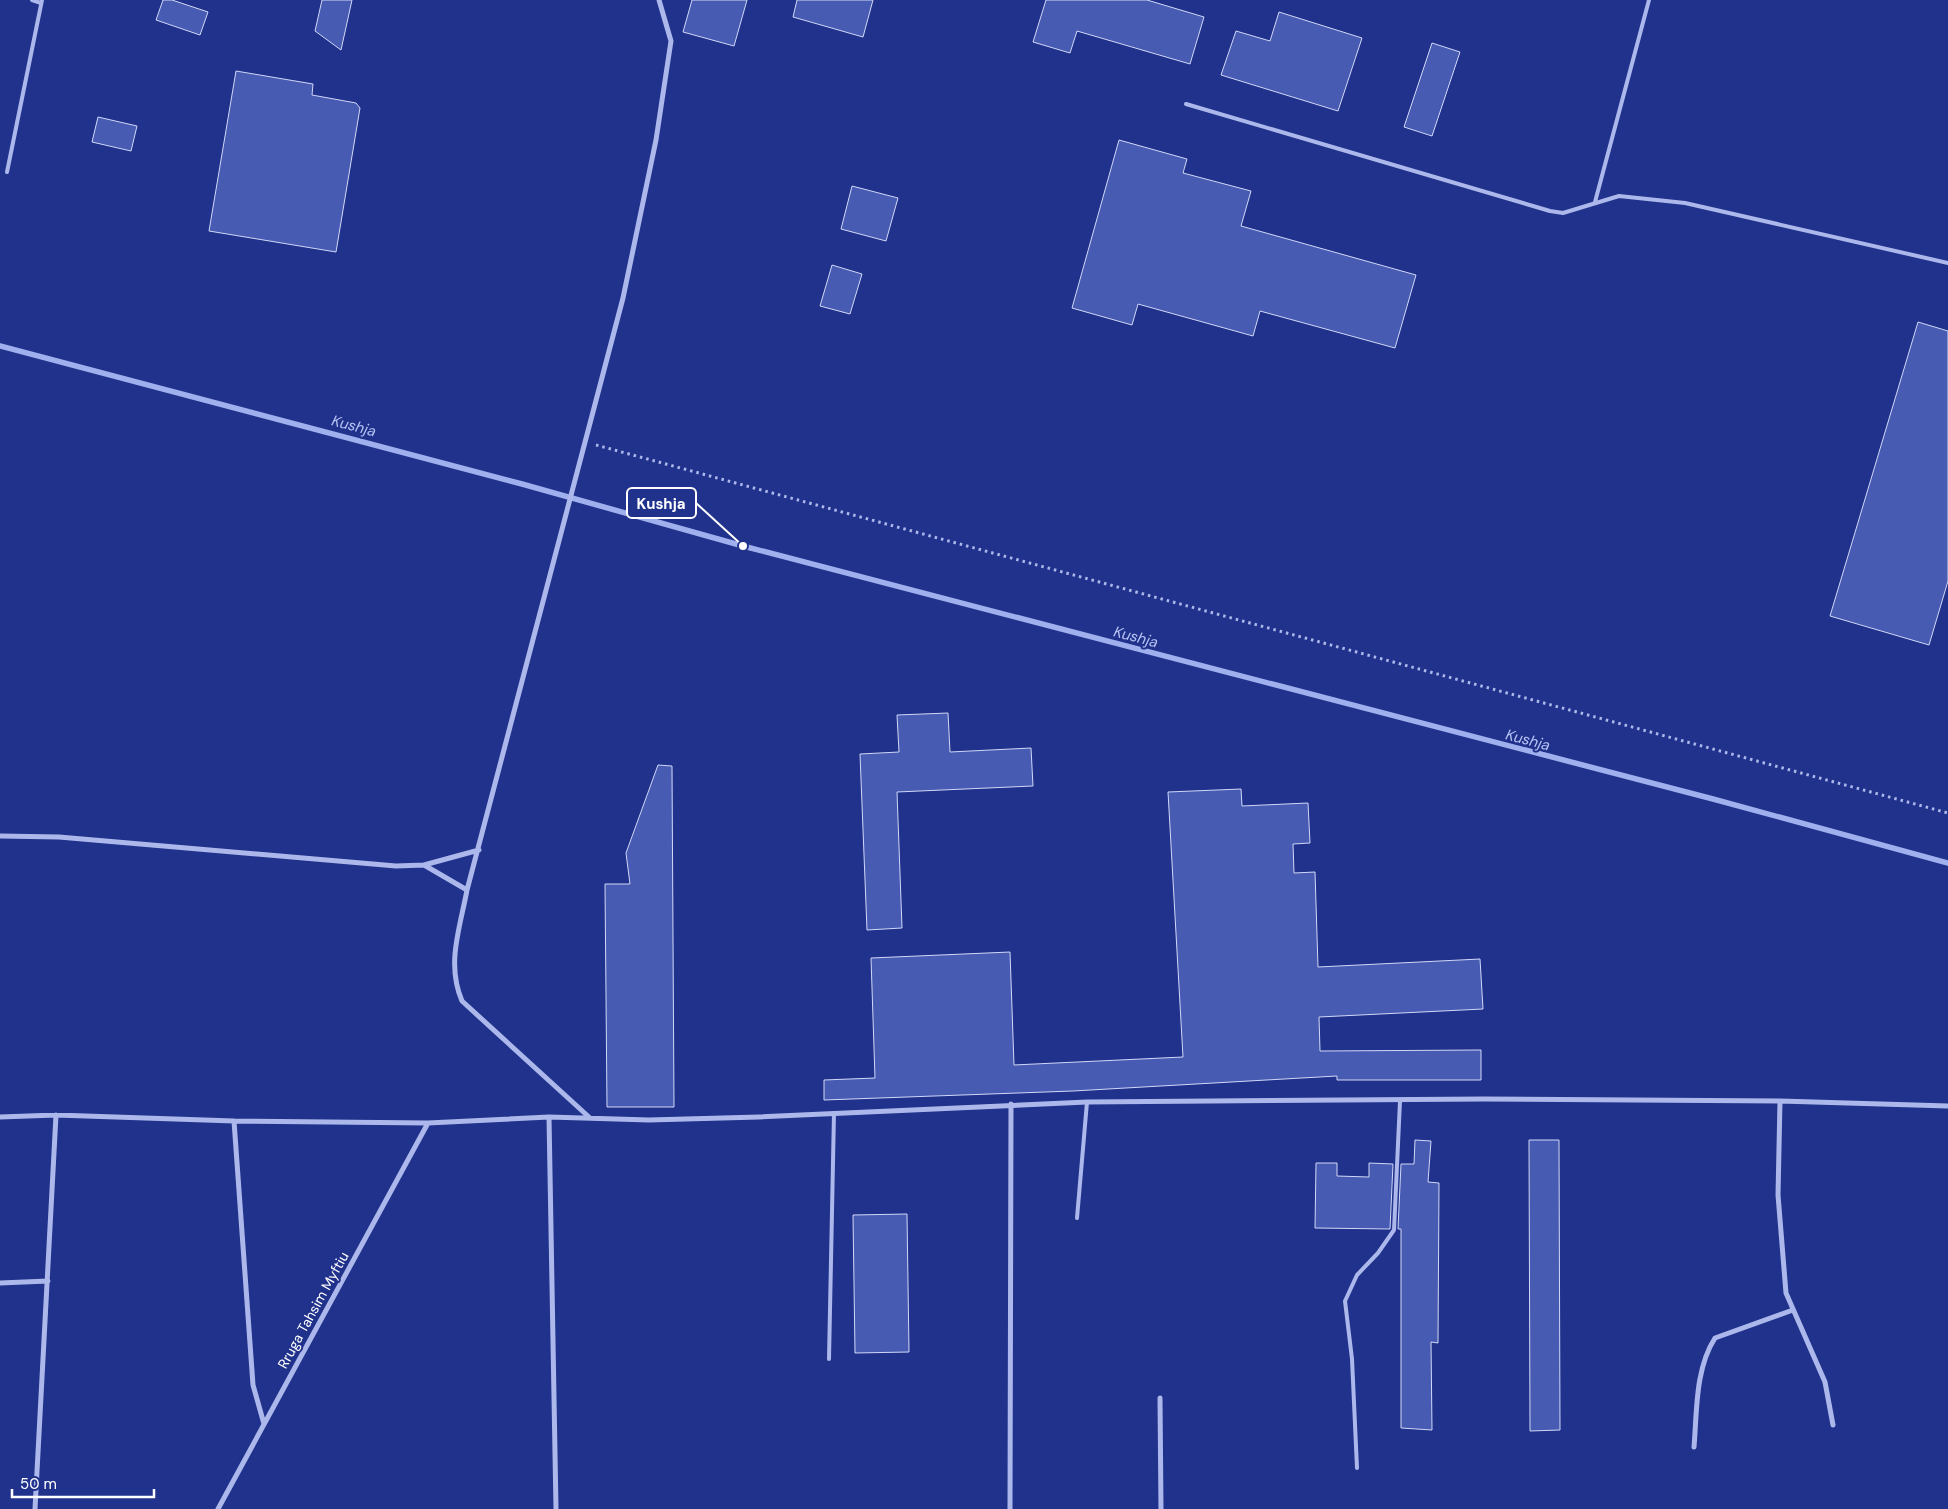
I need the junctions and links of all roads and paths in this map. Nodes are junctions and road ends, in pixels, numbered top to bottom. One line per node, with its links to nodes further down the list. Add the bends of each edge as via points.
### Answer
1 (32, 0): 4 (lane)
2 (659, 0): 9 (street, via 671,40 656,140 623,298)
3 (1649, 0): 7 (lane)
4 (42, 1): 6 (lane)
5 (1186, 104): 7 (lane, via 1550,211 1564,213)
6 (7, 172)
7 (1595, 202): 8 (lane, via 1620,196 1685,203)
8 (1948, 263)
9 (586, 442): 10 (path); 12 (street)
10 (1948, 813)
11 (0, 836): 13 (street, via 59,837 396,866)
12 (479, 850): 13 (street); 14 (street)
13 (424, 865): 14 (street)
14 (467, 890): 24 (street, via 453,960 454,984 462,1001)
15 (1400, 1101): 16 (street); 17 (street); 36 (lane, via 1394,1230 1357,1275 1345,1302 1352,1359)
16 (1780, 1101): 19 (street); 30 (street, via 1778,1195 1786,1292)
17 (1087, 1102): 18 (street); 27 (lane)
18 (1011, 1104): 20 (street); 40 (street)
19 (1948, 1106)
20 (834, 1113): 24 (street, via 649,1120); 31 (lane)
21 (56, 1115): 22 (street); 25 (street); 28 (street)
22 (0, 1117)
23 (549, 1117): 24 (street); 26 (street); 39 (street)
24 (590, 1118)
25 (234, 1121): 26 (street); 33 (street, via 253,1385)
26 (428, 1123): 33 (street, Rruga Tahsim Myftiu)
27 (1077, 1218)
28 (48, 1281): 29 (street); 37 (street)
29 (0, 1283)
30 (1794, 1310): 34 (street, via 1825,1382); 35 (street, via 1715,1338 1698,1388)
31 (829, 1358)
32 (1160, 1398): 41 (street)
33 (264, 1424): 38 (street, Rruga Tahsim Myftiu)
34 (1833, 1425)
35 (1694, 1447)
36 (1357, 1468)
37 (35, 1509)
38 (218, 1509)
39 (556, 1509)
40 (1010, 1509)
41 (1161, 1509)

